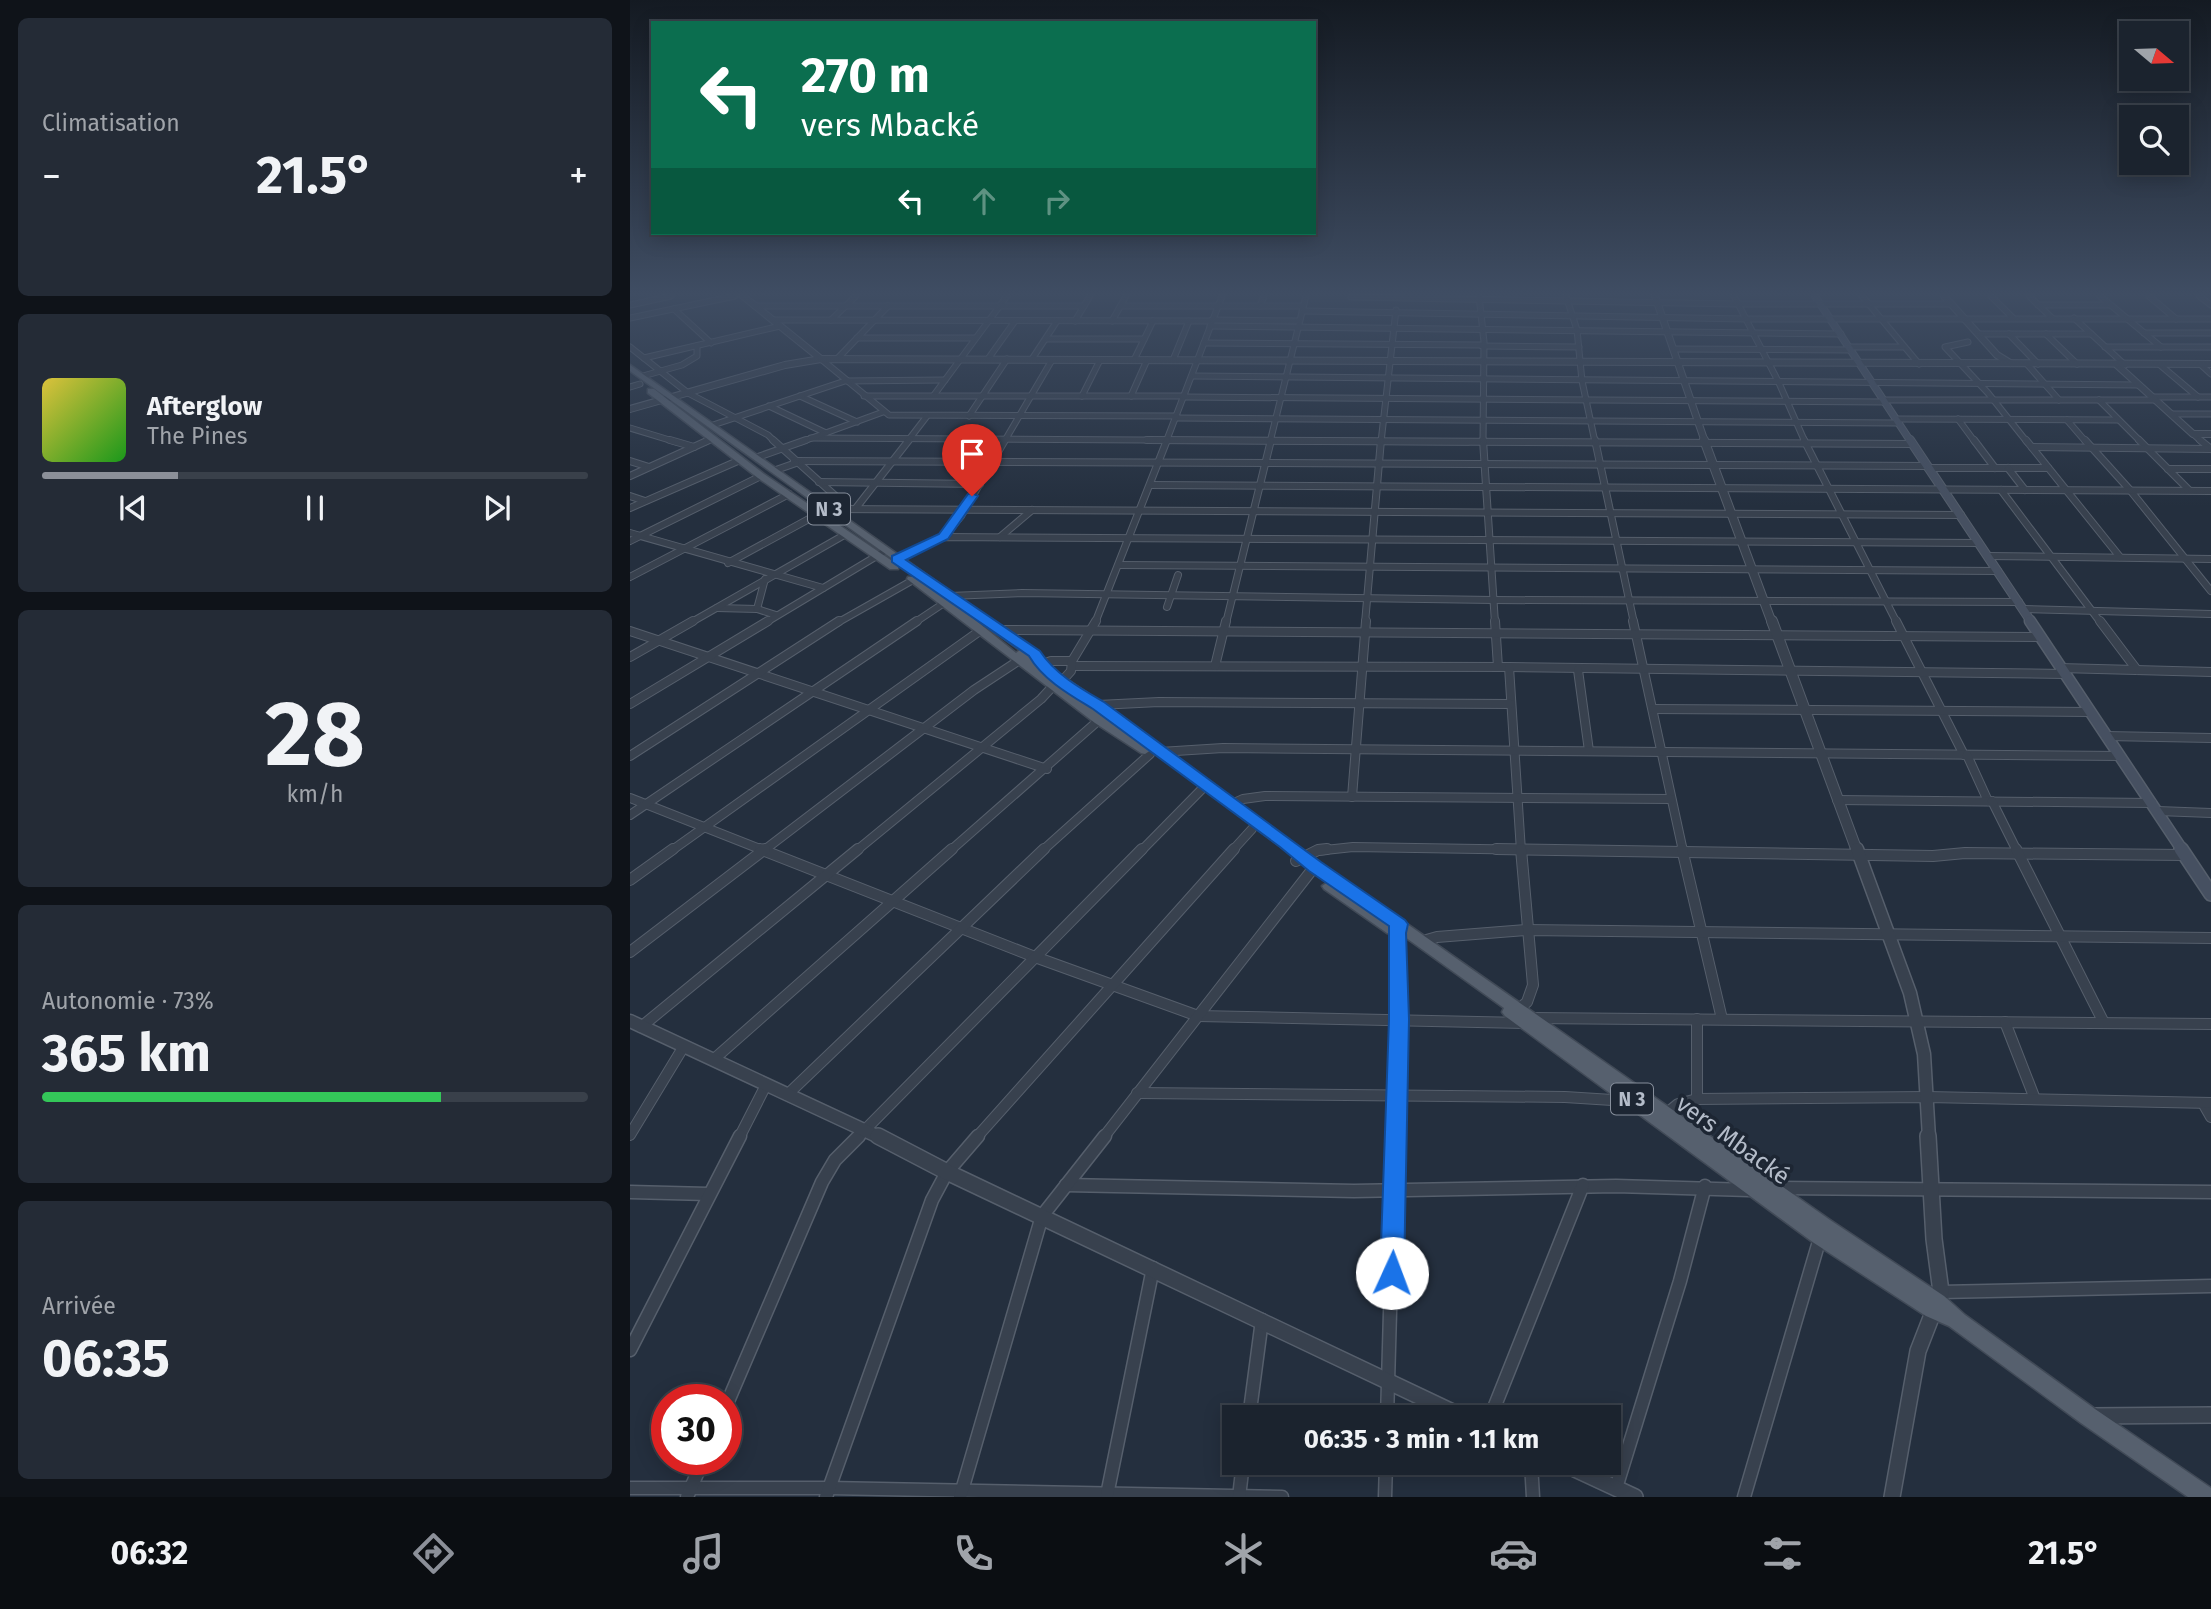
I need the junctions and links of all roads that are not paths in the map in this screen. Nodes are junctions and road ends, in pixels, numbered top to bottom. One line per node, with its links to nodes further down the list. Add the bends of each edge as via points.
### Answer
1 (655, 366): 23 (street)
2 (677, 366): 23 (street)
3 (782, 366): 39 (street)
4 (828, 366): 30 (street)
5 (955, 366): 28 (street)
6 (1002, 366): 41 (street)
7 (1049, 366): 44 (street)
8 (1097, 366): 45 (street)
9 (1144, 366): 46 (street)
10 (1197, 366): 24 (street)
11 (1288, 366): 26 (street)
12 (1389, 366): 27 (street)
13 (1482, 366): 29 (street)
14 (1580, 366): 31 (street)
15 (1679, 366): 33 (street)
16 (1771, 366): 34 (street)
17 (1861, 366): 35 (main road)
18 (1965, 366): 36 (street)
19 (2029, 366): 37 (street)
20 (2122, 366): 38 (street)
21 (2161, 366): 48 (street)
22 (630, 367): 32 (main road, N 3)
23 (662, 371): 32 (street); 39 (street)
24 (1193, 376): 26 (street); 47 (street)
25 (630, 377): 32 (main road, N 3)
26 (1286, 377): 27 (street); 51 (street)
27 (1387, 379): 29 (street); 52 (street)
28 (945, 380): 30 (street); 40 (street)
29 (1481, 380): 31 (street); 54 (street)
30 (845, 381): 42 (street); 43 (street)
31 (1582, 381): 33 (street); 55 (street)
32 (638, 382): 50 (main road, N 3)
33 (1684, 382): 34 (street); 59 (street)
34 (1779, 383): 35 (street); 60 (street)
35 (1874, 384): 36 (street); 61 (main road)
36 (1981, 384): 37 (street); 56 (street)
37 (2046, 384): 38 (street); 57 (street)
38 (2139, 385): 53 (street)
39 (688, 393): 50 (street); 71 (street)
40 (934, 395): 41 (street); 43 (street)
41 (982, 395): 44 (street); 69 (street)
42 (800, 396): 62 (street); 81 (street)
43 (864, 396): 64 (street)
44 (1033, 396): 45 (street); 67 (street)
45 (1082, 396): 46 (street)
46 (1131, 396): 47 (street)
47 (1185, 397): 51 (street); 70 (street)
48 (2198, 397): 49 (street); 53 (street)
49 (2211, 397)
50 (667, 398): 63 (street); 84 (main road, N 3); 90 (main road, N 3)
51 (1280, 398): 52 (street); 72 (street)
52 (1385, 399): 54 (street); 74 (street)
53 (2154, 399): 58 (street); 65 (street)
54 (1482, 400): 55 (street); 78 (street)
55 (1586, 400): 59 (street); 79 (street)
56 (1994, 400): 57 (street); 61 (street); 75 (street)
57 (2059, 400): 58 (street)
58 (2099, 400): 77 (street)
59 (1690, 401): 60 (street); 82 (street)
60 (1787, 401): 61 (street); 83 (street)
61 (1884, 401): 80 (main road)
62 (769, 406): 71 (street); 86 (street)
63 (630, 408)
64 (883, 412): 68 (street); 81 (street)
65 (2172, 414): 66 (street); 87 (street)
66 (2211, 414)
67 (1020, 415): 69 (street); 70 (street); 92 (street)
68 (928, 416): 69 (street); 91 (street)
69 (969, 416)
70 (1176, 417): 72 (street); 93 (street)
71 (732, 418): 84 (street); 103 (street)
72 (1275, 419): 74 (street); 94 (street)
73 (1958, 419): 75 (street); 80 (street); 122 (street)
74 (1383, 420): 78 (street); 95 (street)
75 (2010, 420): 76 (street); 102 (street)
76 (2067, 420): 77 (street); 104 (street)
77 (2118, 420): 105 (street)
78 (1482, 421): 79 (street); 96 (street)
79 (1591, 421): 82 (street); 97 (street)
80 (1898, 421): 83 (street); 100 (main road)
81 (857, 422): 86 (street)
82 (1698, 422): 83 (street); 98 (street)
83 (1795, 422): 99 (street)
84 (713, 425): 107 (main road, N 3)
85 (630, 428): 101 (street)
86 (827, 433): 89 (street)
87 (2193, 434): 88 (street); 106 (street)
88 (2211, 434)
89 (811, 438): 91 (street); 103 (street)
90 (711, 439): 101 (street); 108 (main road, N 3)
91 (910, 439): 92 (street); 110 (street)
92 (1005, 439): 93 (street); 111 (street)
93 (1167, 439): 94 (street); 112 (street)
94 (1270, 441): 95 (street); 114 (street)
95 (1381, 441): 96 (street); 115 (street)
96 (1485, 441): 97 (street); 116 (street)
97 (1595, 442): 98 (street); 117 (street)
98 (1706, 443): 99 (street); 118 (street)
99 (1807, 444): 100 (street); 119 (street)
100 (1913, 444): 121 (main road)
101 (694, 447): 120 (street)
102 (2032, 447): 104 (street); 124 (street)
103 (786, 448): 107 (street); 113 (street)
104 (2094, 449): 105 (street); 144 (street)
105 (2147, 449): 106 (street); 125 (street)
106 (2211, 449)
107 (758, 457): 127 (main road, N 3)
108 (740, 460): 129 (main road, N 3); 149 (street)
109 (630, 461): 120 (street)
110 (894, 461): 111 (street); 113 (street); 131 (street)
111 (993, 461): 112 (street); 132 (street)
112 (1159, 461): 114 (street); 133 (street)
113 (795, 462): 127 (street); 130 (street)
114 (1264, 462): 115 (street); 134 (street)
115 (1379, 463): 116 (street); 135 (street)
116 (1486, 463): 117 (street); 136 (street)
117 (1600, 464): 118 (street); 137 (street)
118 (1714, 465): 119 (street); 138 (street)
119 (1819, 466): 121 (street); 139 (street)
120 (649, 467): 128 (street)
121 (1928, 467): 122 (street); 140 (main road)
122 (1995, 468): 123 (street)
123 (2008, 468): 124 (street); 142 (street)
124 (2048, 468): 143 (street)
125 (2168, 469): 126 (street); 145 (street)
126 (2211, 469)
127 (775, 470): 151 (main road, N 3)
128 (630, 476)
129 (761, 476): 147 (main road, N 3); 166 (street)
130 (818, 482): 131 (street); 152 (street)
131 (877, 483): 132 (street); 152 (street)
132 (980, 484): 153 (street)
133 (1150, 485): 134 (street); 155 (street)
134 (1258, 486): 135 (street); 156 (street)
135 (1376, 486): 136 (street); 157 (street)
136 (1487, 487): 137 (street); 158 (street)
137 (1605, 488): 138 (street); 159 (street)
138 (1723, 489): 139 (street); 161 (street)
139 (1832, 489): 140 (street); 162 (street)
140 (1943, 490): 141 (street); 163 (main road)
141 (2001, 490): 142 (street); 181 (street)
142 (2025, 490): 143 (street)
143 (2064, 490): 144 (street); 182 (street)
144 (2130, 490): 145 (street); 184 (street)
145 (2189, 490): 146 (street)
146 (2209, 492)
147 (789, 494): 160 (main road, N 3); 178 (street)
148 (630, 496): 149 (street)
149 (645, 501): 150 (street)
150 (630, 508)
151 (830, 509): 152 (street); 179 (main road, N 3)
152 (853, 509): 153 (street)
153 (964, 509): 154 (street); 168 (street)
154 (1033, 509): 155 (street); 169 (street)
155 (1140, 510): 156 (street); 167 (street)
156 (1251, 510): 157 (street); 170 (street)
157 (1374, 511): 158 (street); 171 (street)
158 (1488, 513): 159 (street); 172 (street)
159 (1611, 513): 161 (street); 173 (street)
160 (818, 514): 165 (main road, N 3); 186 (street)
161 (1732, 514): 162 (street); 175 (street)
162 (1843, 514): 163 (street); 176 (street)
163 (1961, 515): 177 (main road)
164 (630, 533): 166 (street)
165 (846, 534): 179 (main road, N 3); 195 (street)
166 (641, 536): 174 (street); 178 (street)
167 (1130, 536): 169 (street); 170 (street); 187 (street)
168 (944, 537): 169 (street); 183 (street)
169 (1000, 537)
170 (1247, 538): 171 (street); 188 (street)
171 (1372, 538): 172 (street); 189 (street)
172 (1489, 539): 173 (street); 190 (street)
173 (1617, 540): 175 (street); 191 (street)
174 (630, 541)
175 (1741, 541): 176 (street); 192 (street)
176 (1857, 541): 177 (street); 193 (street)
177 (1979, 543): 180 (main road)
178 (684, 549): 186 (street); 197 (street)
179 (881, 553): 183 (main road, N 3); 199 (main road, N 3); 200 (street)
180 (1988, 555): 181 (street); 194 (main road)
181 (2050, 556): 182 (street); 215 (street)
182 (2120, 557): 184 (street)
183 (897, 559): 206 (main road, N 3)
184 (2187, 559): 185 (street); 201 (street)
185 (2211, 559)
186 (728, 563): 195 (street)
187 (1119, 565): 188 (street); 202 (street)
188 (1240, 566): 189 (street); 204 (street)
189 (1371, 567): 190 (street); 205 (street)
190 (1491, 568): 191 (street); 207 (street)
191 (1624, 569): 192 (street); 208 (street)
192 (1753, 570): 193 (street); 209 (street)
193 (1871, 570): 194 (street); 210 (street)
194 (1998, 571): 211 (main road)
195 (773, 574): 198 (street); 200 (street)
196 (1178, 575): 203 (street)
197 (630, 577)
198 (765, 579): 213 (street); 214 (street)
199 (913, 580): 206 (main road, N 3); 245 (street)
200 (823, 588): 217 (street)
201 (2211, 592)
202 (1107, 595): 203 (street); 206 (street, via 1022,593); 220 (street)
203 (1173, 595): 204 (street); 212 (street)
204 (1231, 595): 205 (street); 221 (street)
205 (1368, 598): 207 (street); 223 (street)
206 (947, 600): 218 (main road, N 3); 219 (main road, N 3); 247 (street)
207 (1493, 600): 208 (street); 224 (street)
208 (1630, 600): 209 (street); 225 (street)
209 (1765, 601): 210 (street); 226 (street)
210 (1889, 602): 211 (street); 227 (street)
211 (2021, 606): 215 (street); 228 (main road)
212 (1167, 607)
213 (716, 608): 214 (street); 229 (street)
214 (757, 609): 217 (street)
215 (2090, 611): 216 (street); 240 (street)
216 (2211, 614)
217 (776, 615): 231 (street)
218 (1000, 629): 220 (street); 232 (main road, N 3)
219 (981, 630): 232 (main road, N 3); 253 (street)
220 (1092, 630): 221 (street); 233 (street)
221 (1224, 630): 223 (street); 234 (street)
222 (630, 631): 229 (street)
223 (1365, 631): 224 (street); 235 (street)
224 (1496, 633): 225 (street); 236 (street)
225 (1637, 634): 226 (street); 239 (street)
226 (1778, 634): 227 (street); 241 (street)
227 (1904, 635): 228 (street); 243 (street)
228 (2040, 637): 242 (main road)
229 (659, 641): 230 (street); 231 (street)
230 (630, 657)
231 (708, 657): 245 (street); 248 (street)
232 (1027, 659): 233 (street); 246 (main road, N 3); 258 (street, via 995,674)
233 (1072, 664): 234 (street); 246 (street)
234 (1215, 666): 235 (street)
235 (1362, 666): 236 (street); 249 (street)
236 (1499, 667): 237 (street)
237 (1508, 667): 238 (street); 250 (street)
238 (1578, 670): 239 (street); 263 (street)
239 (1644, 670): 241 (street); 252 (street)
240 (2137, 670): 242 (street); 244 (street)
241 (1791, 671): 243 (street); 254 (street)
242 (2062, 671): 243 (street); 256 (main road)
243 (1923, 672): 255 (street)
244 (2211, 672)
245 (757, 674): 247 (street); 269 (street)
246 (1057, 683): 251 (main road, N 3); 257 (main road, N 3); 261 (street)
247 (810, 692): 253 (street); 279 (street)
248 (630, 704)
249 (1359, 704): 250 (street); 251 (street); 262 (street)
250 (1510, 704): 264 (street)
251 (1098, 705): 266 (main road, N 3)
252 (1653, 709): 254 (street); 265 (street)
253 (866, 710): 258 (street); 284 (street)
254 (1806, 711): 255 (street); 267 (street)
255 (1940, 712): 256 (street); 268 (street)
256 (2090, 712): 259 (main road)
257 (1099, 720): 266 (main road, N 3); 271 (street)
258 (923, 729): 261 (street); 288 (street)
259 (2106, 736): 260 (street); 270 (main road)
260 (2211, 738)
261 (982, 748): 271 (street); 293 (street)
262 (1354, 750): 264 (street); 266 (street, via 1223,748); 273 (street)
263 (1589, 751): 264 (street); 265 (street)
264 (1516, 752): 274 (street)
265 (1662, 752): 267 (street); 276 (street)
266 (1155, 753): 272 (main road, N 3); 280 (main road, N 3); 297 (street, via 1096,800)
267 (1821, 754): 268 (street); 277 (street)
268 (1966, 755): 270 (street); 278 (street)
269 (630, 756)
270 (2120, 756): 281 (main road)
271 (1047, 769): 296 (street)
272 (1200, 790): 285 (main road, N 3); 306 (street)
273 (1352, 797): 274 (street); 280 (street, via 1257,796)
274 (1516, 797): 276 (street); 286 (street)
275 (630, 798): 279 (street)
276 (1671, 799): 287 (street)
277 (1837, 800): 278 (street); 289 (street)
278 (1990, 801): 281 (street); 290 (street)
279 (646, 804): 283 (street); 284 (street)
280 (1232, 804): 292 (main road, N 3)
281 (2155, 807): 282 (street); 291 (main road)
282 (2211, 813)
283 (630, 815)
284 (704, 827): 288 (street); 294 (street)
285 (1252, 829): 292 (main road, N 3); 307 (street)
286 (1521, 849): 287 (street); 292 (street, via 1322,849); 299 (street)
287 (1682, 851): 289 (street); 300 (street)
288 (763, 852): 293 (street); 305 (street)
289 (1857, 854): 290 (street); 301 (street)
290 (2018, 854): 291 (street); 302 (street)
291 (2185, 855): 295 (main road)
292 (1306, 864): 298 (main road, vers Mbacké / N 3); 308 (street)
293 (827, 876): 296 (street); 316 (street)
294 (630, 880)
295 (2211, 894)
296 (895, 902): 297 (street); 319 (street)
297 (961, 927): 306 (street); 322 (street)
298 (1398, 928): 304 (main road, vers Mbacké / N 3); 309 (main road, vers Mbacké / N 3); 311 (street)
299 (1526, 930): 300 (street); 304 (street); 309 (street, via 1533,985)
300 (1702, 933): 301 (street); 310 (street)
301 (1888, 936): 302 (street); 315 (street)
302 (2060, 936): 303 (street); 313 (street)
303 (2211, 938)
304 (1423, 941): 309 (main road, vers Mbacké / N 3)
305 (630, 951)
306 (1035, 957): 307 (street); 331 (street)
307 (1112, 985): 308 (street); 333 (street)
308 (1198, 1016): 311 (street); 321 (street)
309 (1525, 1017): 311 (street); 312 (street); 327 (main road, vers Mbacké / N 3); 329 (main road, vers Mbacké / N 3)
310 (1722, 1018): 312 (street); 315 (street)
311 (1399, 1019): 323 (street)
312 (1697, 1019): 325 (street)
313 (2103, 1021): 314 (street); 317 (street)
314 (2004, 1022): 315 (street); 326 (street)
315 (1919, 1023): 324 (street)
316 (635, 1024): 318 (street)
317 (2211, 1024)
318 (684, 1046): 319 (street); 332 (street)
319 (713, 1060): 320 (street)
320 (766, 1085): 322 (street); 342 (street)
321 (1137, 1093): 323 (street); 334 (street)
322 (787, 1095): 331 (street)
323 (1396, 1097): 327 (street); 339 (street)
324 (1928, 1097): 325 (street); 326 (street); 338 (street)
325 (1697, 1099): 329 (street, via 1678,1104)
326 (2035, 1099): 328 (street)
327 (1634, 1101): 337 (main road, vers Mbacké / N 3)
328 (2207, 1103): 330 (street)
329 (1667, 1113): 337 (main road, vers Mbacké / N 3)
330 (2211, 1117)
331 (864, 1129): 333 (street); 351 (street, via 822,1182)
332 (630, 1135)
333 (947, 1172): 343 (street); 366 (street, via 932,1200)
334 (1066, 1185): 339 (street); 343 (street)
335 (1583, 1185): 336 (street); 339 (street); 355 (street)
336 (1705, 1186): 337 (street); 364 (street)
337 (1765, 1189): 338 (street); 344 (main road, vers Mbacké / N 3); 347 (main road, vers Mbacké / N 3)
338 (1931, 1190): 341 (street); 347 (street)
339 (1394, 1191): 350 (street)
340 (630, 1192): 342 (street)
341 (2211, 1192)
342 (708, 1194): 349 (street)
343 (1042, 1216): 345 (street); 367 (street)
344 (1820, 1237): 347 (main road, vers Mbacké / N 3); 374 (street)
345 (1153, 1268): 348 (street); 368 (street)
346 (2211, 1286): 347 (street)
347 (1937, 1301): 357 (main road, vers Mbacké / N 3); 375 (street, via 1918,1352)
348 (1262, 1320): 350 (street); 352 (street)
349 (630, 1350)
350 (1388, 1381): 353 (street); 354 (street)
351 (735, 1384)
352 (1251, 1405)
353 (1387, 1405)
354 (1438, 1405)
355 (1495, 1405)
356 (2211, 1415): 357 (street)
357 (2088, 1416): 376 (main road, vers Mbacké / N 3)
358 (696, 1475): 365 (street)
359 (1242, 1475): 369 (street)
360 (1386, 1475): 371 (street)
361 (1532, 1475): 372 (street)
362 (1588, 1475): 364 (street)
363 (630, 1488): 365 (street)
364 (1616, 1488): 373 (street)
365 (689, 1492): 366 (street)
366 (827, 1492): 367 (street)
367 (961, 1494): 368 (street)
368 (1107, 1495): 369 (street)
369 (1239, 1496): 370 (street)
370 (1282, 1497)
371 (1385, 1497)
372 (1533, 1497)
373 (1633, 1497)
374 (1744, 1497)
375 (1892, 1497)
376 (2206, 1497)

